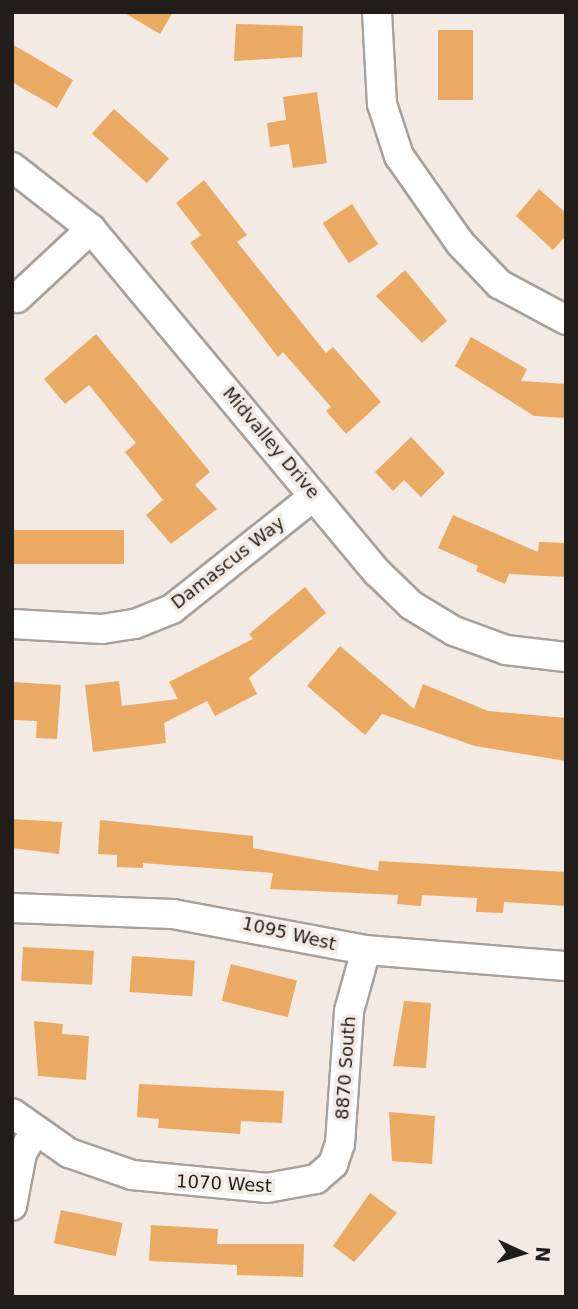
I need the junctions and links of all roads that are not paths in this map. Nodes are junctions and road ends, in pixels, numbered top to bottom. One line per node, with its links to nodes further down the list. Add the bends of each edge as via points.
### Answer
1 (377, 12): 5 (street, via 383,104 399,156 460,243 499,284)
2 (12, 167): 3 (street, Midvalley Drive)
3 (91, 229): 4 (street); 6 (street, Midvalley Drive)
4 (17, 298)
5 (566, 320)
6 (314, 496): 7 (street, Damascus Way, via 172,609 135,624 102,628); 8 (street, Midvalley Drive, via 411,605 454,631 506,650)
7 (12, 624)
8 (566, 657)
9 (12, 908): 10 (street, 1095 West, via 218,919)
10 (366, 950): 11 (street, 1095 West); 14 (street, 8870 South, via 349,1011 340,1144 333,1164)
11 (566, 965)
12 (12, 1113): 13 (street, 1070 West)
13 (34, 1131): 14 (street, 1070 West, via 69,1153 132,1175 267,1188); 15 (street, via 22,1153)
14 (316, 1179)
15 (12, 1206)

